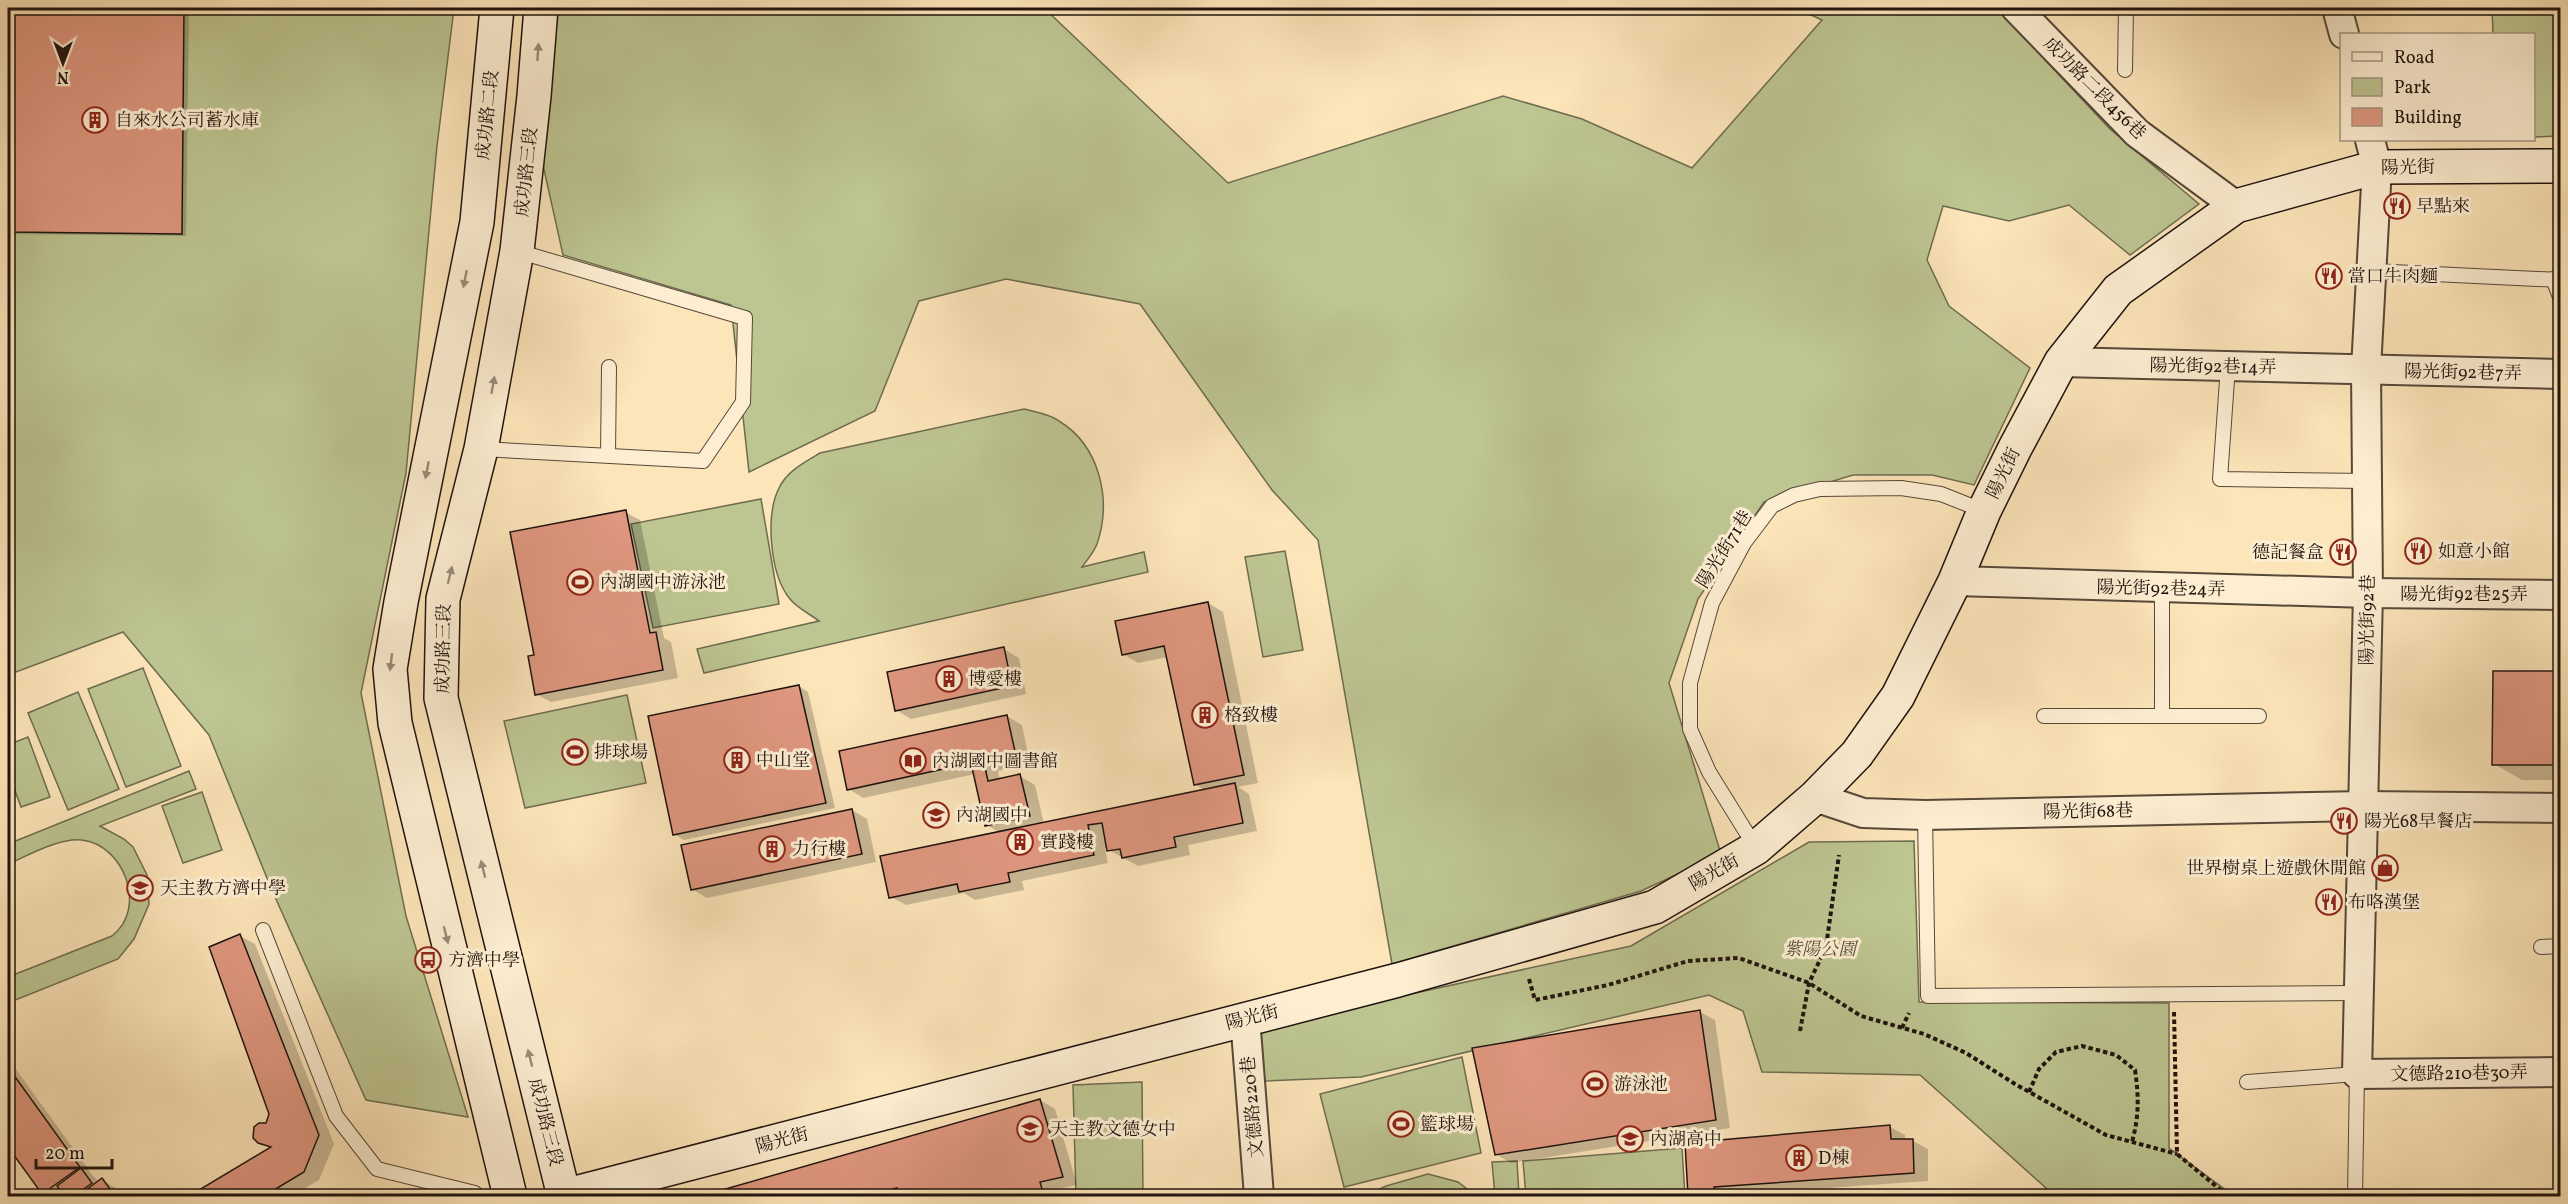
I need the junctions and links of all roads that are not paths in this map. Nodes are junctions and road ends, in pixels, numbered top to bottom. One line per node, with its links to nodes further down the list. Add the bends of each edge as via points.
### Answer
1 (497, 8): 46 (main road, 成功路二段, one-way to 46, via 477,222 390,669 395,723)
2 (541, 8): 11 (main road, 成功路三段, one-way to 2)
3 (2016, 8): 10 (street, 成功路二段456巷, via 2137,133)
4 (2126, 8): 7 (lane)
5 (2337, 8): 6 (street)
6 (2344, 33)
7 (2125, 70)
8 (2374, 153): 9 (main road, 陽光街); 10 (main road, 陽光街); 12 (street, 陽光街92巷)
9 (2560, 166)
10 (2236, 206): 15 (main road, 陽光街, via 2118,290)
11 (517, 251): 20 (main road, 成功路三段, one-way to 11); 21 (lane, via 744,318 743,402 703,461)
12 (2372, 271): 13 (lane); 18 (street, 陽光街92巷)
13 (2557, 280): 14 (lane)
14 (2560, 297)
15 (2061, 362): 16 (street, 陽光街92巷14弄); 23 (main road, 陽光街)
16 (2228, 366): 18 (street, 陽光街92巷14弄); 22 (lane, via 2220,480)
17 (609, 367): 21 (lane)
18 (2366, 369): 19 (street, 陽光街92巷7弄); 22 (street, 陽光街92巷)
19 (2560, 374)
20 (481, 448): 21 (lane); 45 (main road, 成功路三段, one-way to 20, via 441,698 444,599)
21 (608, 455)
22 (2367, 481): 26 (street, 陽光街92巷)
23 (1984, 511): 24 (main road, 陽光街); 35 (lane, 陽光街71巷, via 1941,494 1901,488 1820,489 1794,495 1772,506 1744,543 1712,603 1690,683 1690,729 1709,772)
24 (1955, 581): 25 (street, 陽光街92巷24弄); 31 (main road, 陽光街, via 1898,696 1857,754)
25 (2162, 588): 26 (street, 陽光街92巷24弄); 29 (lane)
26 (2368, 593): 27 (street, 陽光街92巷25弄); 32 (street, 陽光街92巷)
27 (2560, 594)
28 (2044, 716): 29 (lane)
29 (2162, 716): 30 (lane)
30 (2259, 716)
31 (1815, 797): 34 (street, 陽光街68巷, via 1863,813); 35 (main road, 陽光街)
32 (2363, 806): 33 (street, 陽光街68巷); 34 (street, 陽光街68巷); 39 (street, 陽光街92巷)
33 (2560, 808)
34 (1926, 815): 39 (lane, via 1928,996)
35 (1756, 848): 40 (main road, 陽光街, via 1654,907 1398,980)
36 (263, 930): 44 (lane, via 336,1116 377,1169)
37 (2560, 946): 38 (lane)
38 (2541, 947)
39 (2358, 993): 42 (street, 陽光街92巷)
40 (1245, 1018): 45 (main road, 陽光街); 47 (street, 文德路220巷)
41 (2560, 1072): 42 (street, 文德路210巷30弄)
42 (2357, 1074): 43 (lane); 48 (lane)
43 (2247, 1083)
44 (475, 1193)
45 (564, 1196)
46 (510, 1197)
47 (1259, 1197)
48 (2355, 1197)

